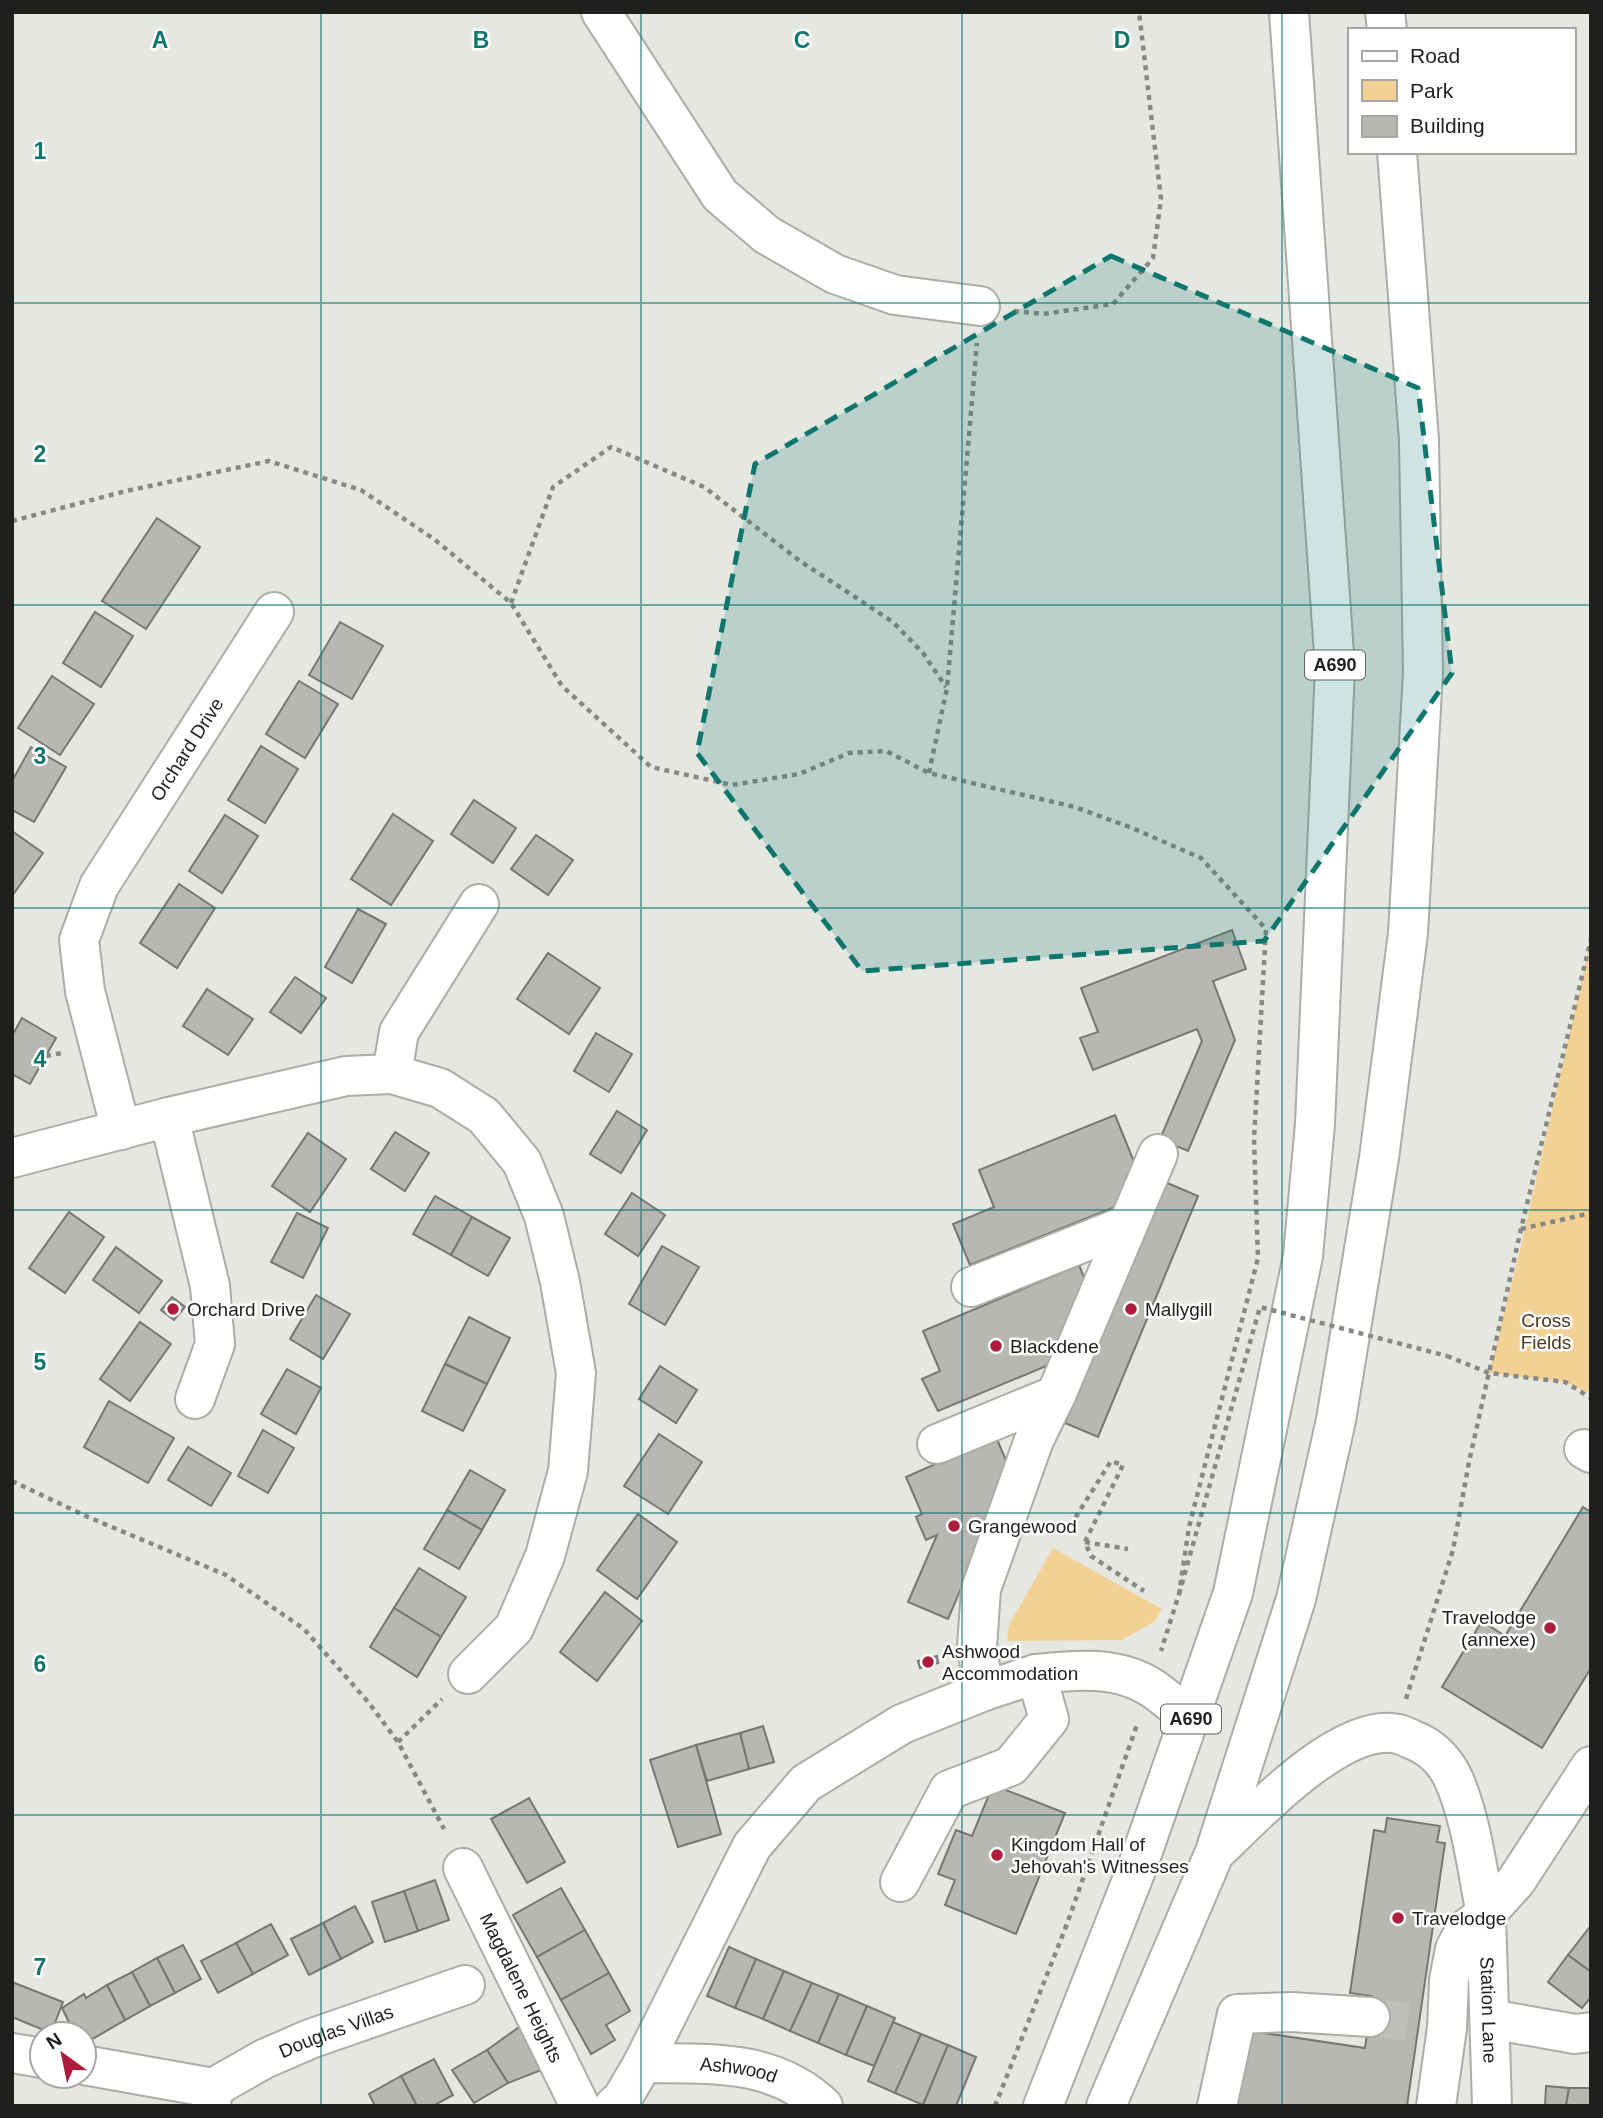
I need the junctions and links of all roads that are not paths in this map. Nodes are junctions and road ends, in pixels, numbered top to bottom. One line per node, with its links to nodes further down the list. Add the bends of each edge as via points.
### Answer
1 (601, 12): 4 (main road, via 720,195 767,235 835,274 895,295)
2 (1289, 12): 20 (main road, A690, via 1335,668 1315,1124 1303,1256 1236,1580)
3 (1397, 154): 22 (main road, via 1419,440 1423,673 1408,933 1379,1158 1336,1420 1296,1599)
4 (980, 306)
5 (274, 612): 9 (main road, Orchard Drive, via 99,886 79,940 85,991)
6 (478, 904): 7 (main road, via 399,1032)
7 (392, 1074): 8 (main road, via 346,1076); 17 (main road, via 440,1088 484,1116 522,1162 544,1216 576,1373 568,1471 545,1556 514,1628)
8 (169, 1117): 9 (main road); 15 (main road, via 211,1286 215,1344)
9 (121, 1130): 11 (main road)
10 (1158, 1154): 12 (main road)
11 (12, 1158)
12 (1128, 1225): 13 (main road); 14 (main road)
13 (971, 1287)
14 (1056, 1395): 16 (main road); 19 (main road, via 1034,1440 981,1589 977,1647)
15 (195, 1399)
16 (937, 1444)
17 (468, 1674)
18 (1036, 1674): 19 (main road); 20 (main road, via 1082,1669 1121,1675 1150,1687); 24 (main road, via 1049,1719 1011,1766 949,1790)
19 (984, 1691): 30 (main road, via 902,1724 806,1783 752,1846)
20 (1190, 1719): 36 (main road, A690)
21 (1591, 1766): 25 (main road, via 1516,1881)
22 (1216, 1852): 25 (main road, Station Lane, via 1314,1764 1356,1739 1397,1733 1438,1755 1453,1779); 37 (main road)
23 (463, 1868): 33 (main road, Magdalene Heights)
24 (900, 1882)
25 (1486, 1914): 28 (main road, Station Lane); 39 (main road, via 1466,1929 1455,1949 1433,2026)
26 (465, 1985): 32 (main road, Douglas Villas, via 264,2059)
27 (1370, 2017): 38 (main road, via 1237,2014)
28 (1490, 2019): 29 (main road, via 1575,2034); 40 (main road, Station Lane)
29 (1591, 2032)
30 (643, 2063): 34 (main road); 35 (main road, Ashwood, via 757,2069 807,2090)
31 (98, 2069): 32 (main road, Douglas Villas)
32 (212, 2097)
33 (579, 2106)
34 (614, 2106)
35 (823, 2106)
36 (1043, 2106)
37 (1106, 2106)
38 (1217, 2106)
39 (1436, 2106)
40 (1492, 2106)

